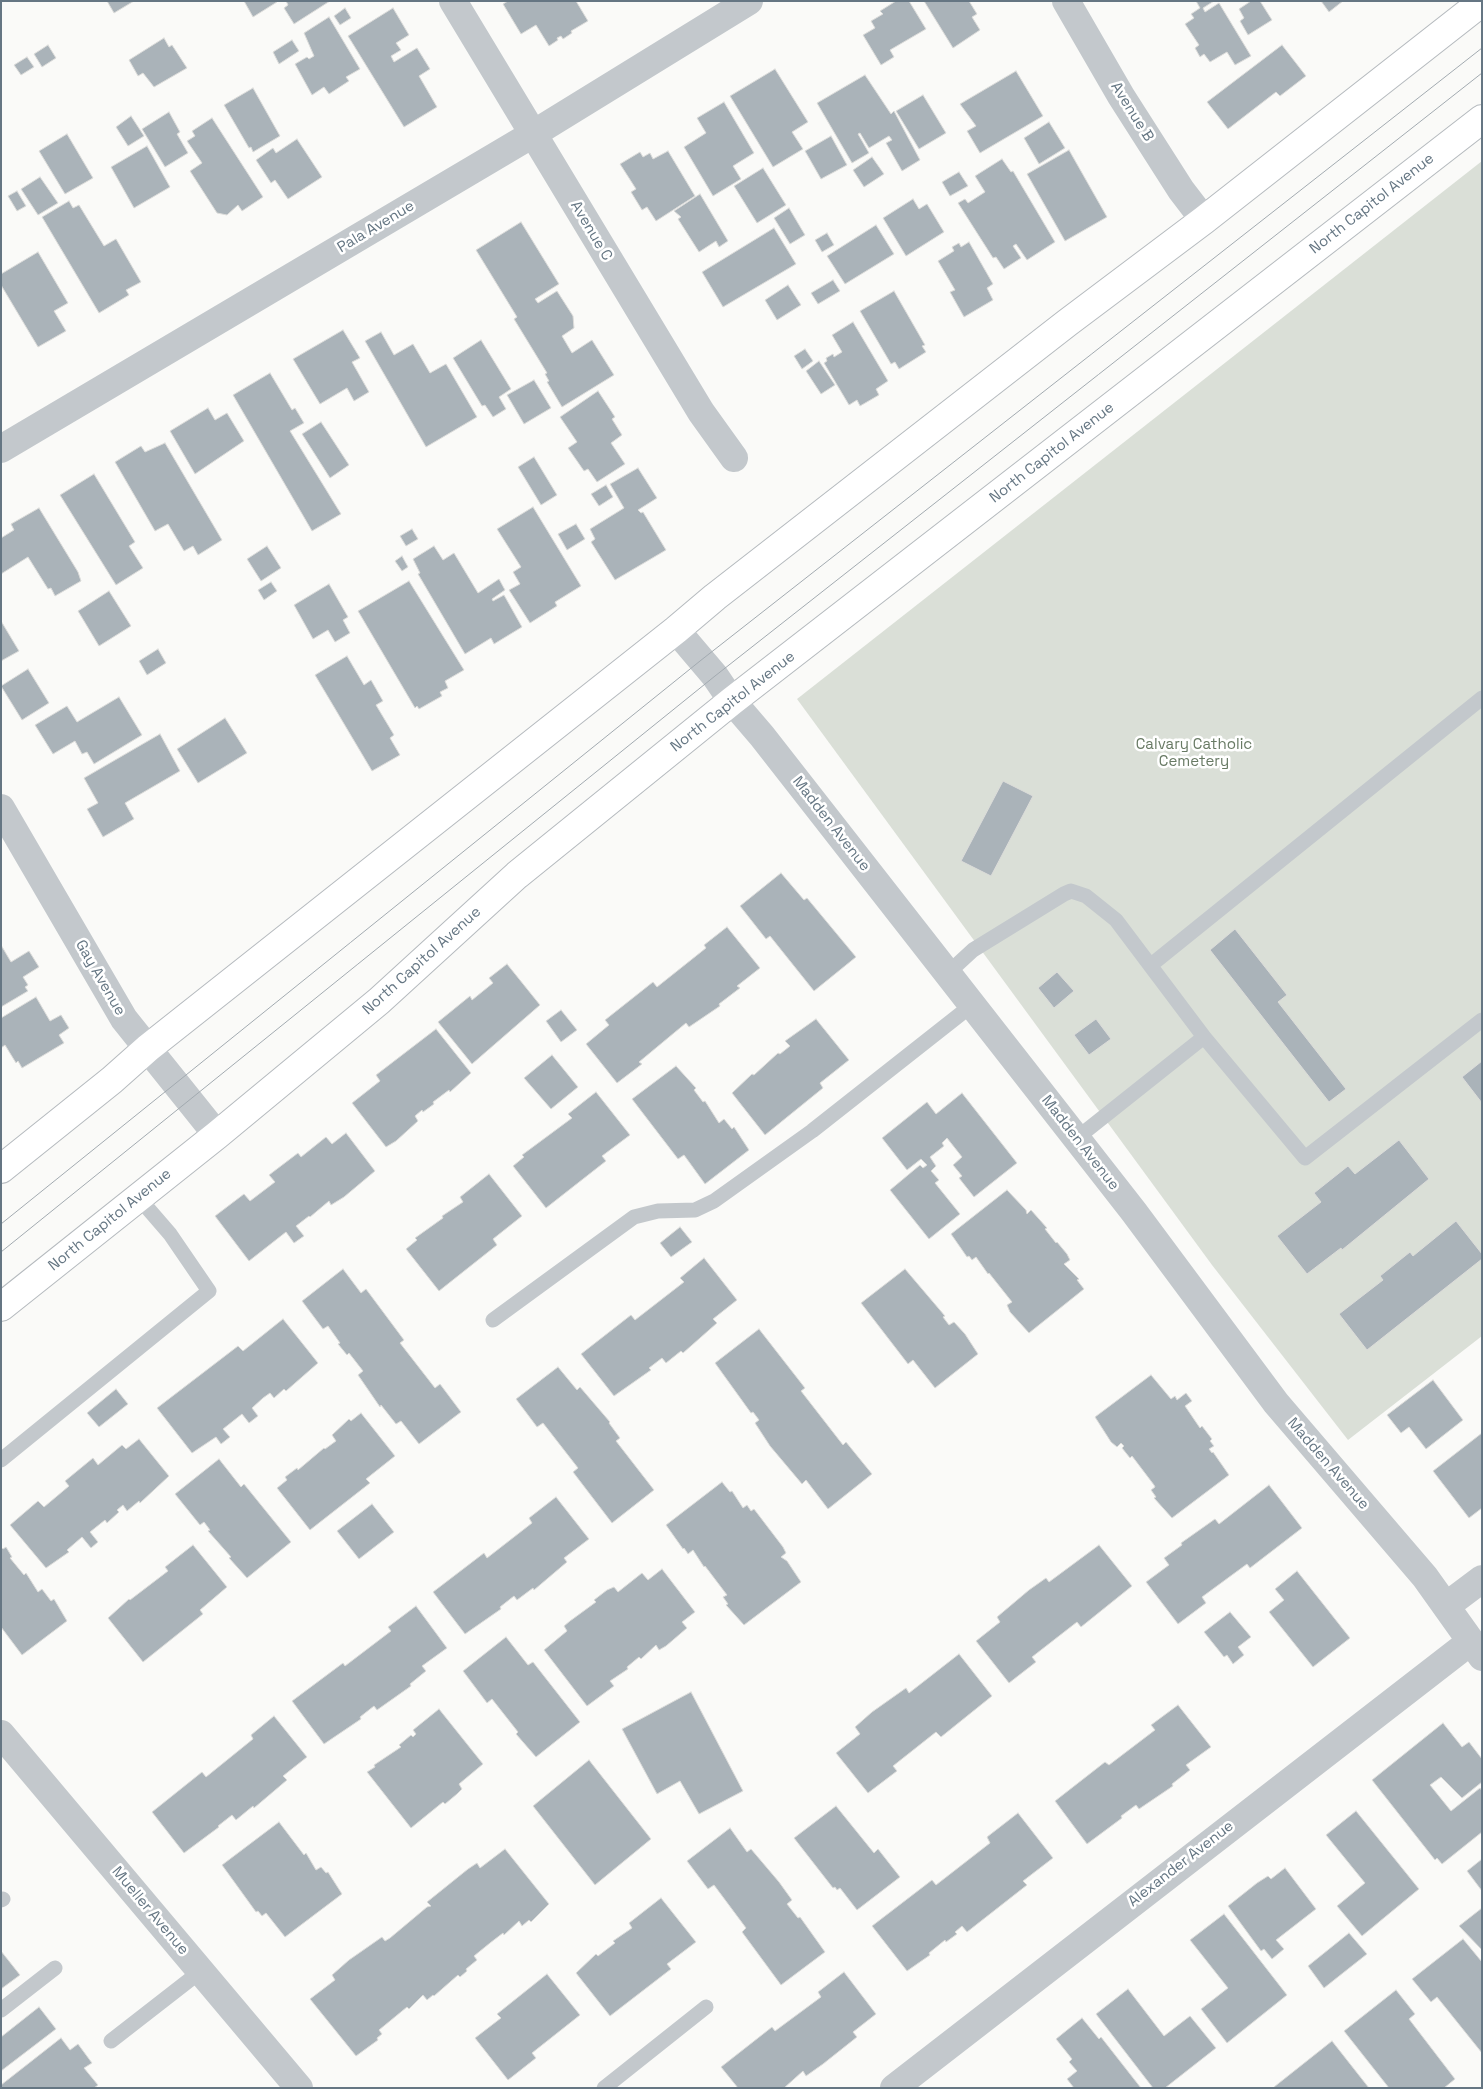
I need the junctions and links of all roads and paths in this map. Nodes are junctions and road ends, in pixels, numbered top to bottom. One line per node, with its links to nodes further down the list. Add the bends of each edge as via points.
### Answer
1 (453, 1): 6 (street, Avenue C)
2 (749, 1): 6 (street, Pala Avenue)
3 (1066, 1): 7 (street, Avenue B, via 1180,190)
4 (1482, 2): 7 (main road)
5 (1482, 119): 12 (main road, North Capitol Avenue)
6 (533, 134): 8 (street, Pala Avenue); 9 (street, Avenue C, via 701,412)
7 (1204, 220): 10 (main road, via 1044,341)
8 (1, 449)
9 (734, 458)
10 (676, 630): 12 (street, Madden Avenue); 19 (main road)
11 (1482, 698): 14 (lane)
12 (732, 701): 15 (street, Madden Avenue); 20 (main road, North Capitol Avenue, via 517,875 379,1001)
13 (1, 808): 19 (street, Gay Avenue, via 124,1019)
14 (1151, 965): 15 (lane, via 1116,920 1086,896 1071,891 973,950); 18 (lane)
15 (947, 974): 16 (street, Madden Avenue)
16 (972, 1005): 21 (street, Madden Avenue); 25 (lane, via 812,1131 714,1201 695,1210 658,1211 634,1217)
17 (1482, 1020): 18 (lane, via 1305,1158)
18 (1204, 1037): 21 (lane)
19 (148, 1048): 20 (street, Gay Avenue); 22 (main road)
20 (217, 1135): 23 (main road, North Capitol Avenue)
21 (1077, 1138): 28 (street, Madden Avenue, via 1276,1404 1425,1577)
22 (1, 1169)
23 (138, 1197): 24 (main road, North Capitol Avenue); 26 (lane, via 170,1234 209,1290)
24 (1, 1307)
25 (493, 1320)
26 (1, 1460)
27 (1482, 1578): 28 (street)
28 (1446, 1606): 29 (street, Madden Avenue)
29 (1476, 1650): 38 (street, Alexander Avenue)
30 (1, 1734): 32 (street, Mueller Avenue)
31 (55, 1968): 34 (lane)
32 (200, 1971): 35 (lane); 36 (street, Mueller Avenue)
33 (706, 2006): 37 (lane)
34 (1, 2010)
35 (111, 2041)
36 (299, 2088)
37 (604, 2088)
38 (894, 2088)

